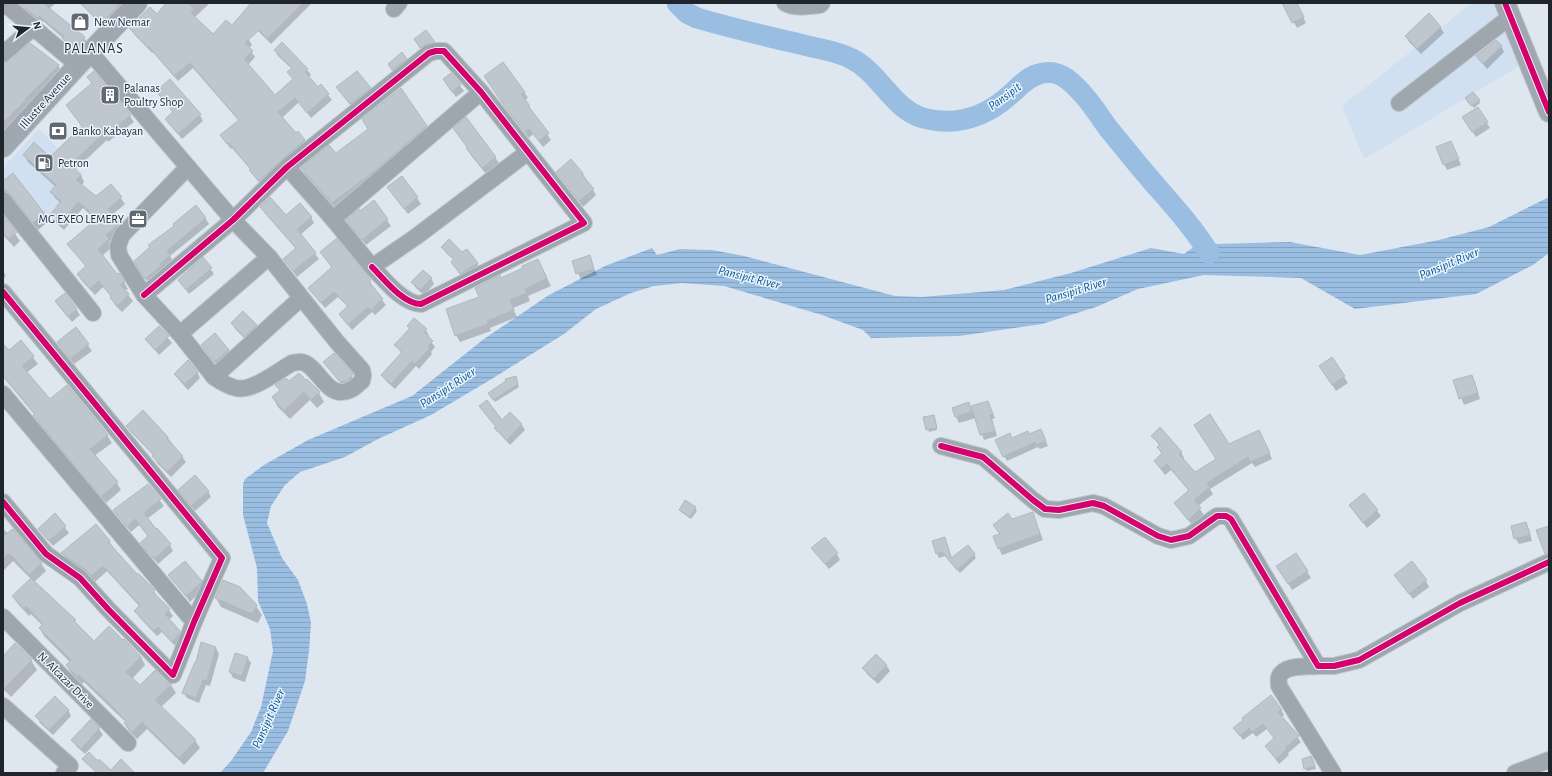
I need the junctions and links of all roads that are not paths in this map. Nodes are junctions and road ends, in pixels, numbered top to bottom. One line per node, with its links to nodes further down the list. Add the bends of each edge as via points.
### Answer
1 (4, 3): 6 (street)
2 (137, 3): 8 (main road, Illustre Avenue)
3 (785, 3): 4 (street, via 804,7)
4 (822, 3)
5 (1508, 10): 10 (main road); 11 (street)
6 (33, 28): 7 (street); 8 (street)
7 (3, 54)
8 (84, 58): 12 (main road, Illustre Avenue); 14 (street)
9 (481, 92): 13 (street); 15 (street, via 444,50 436,51); 17 (street)
10 (1547, 103)
11 (1399, 104)
12 (3, 147)
13 (528, 152): 20 (street); 20 (street, via 584,223 421,304 414,304 398,294)
14 (188, 167): 18 (street); 22 (street, via 122,235 118,246 119,255)
15 (287, 167): 17 (street); 18 (street)
16 (3, 200): 24 (street)
17 (333, 219): 20 (street)
18 (233, 220): 19 (street); 22 (street)
19 (269, 257): 23 (street); 25 (street)
20 (372, 267)
21 (3, 292): 32 (street, via 222,558)
22 (144, 295): 25 (street)
23 (301, 298): 26 (street); 26 (street, via 362,370 362,381 351,390 332,390 306,363 299,362 292,363 253,386 237,389 224,384)
24 (93, 313)
25 (180, 334): 26 (street)
26 (214, 376)
27 (3, 394): 32 (street)
28 (941, 446): 33 (street, via 983,458 1045,508 1059,510 1093,503 1104,506 1170,540 1189,536 1217,516 1226,516 1231,520)
29 (3, 502): 32 (street, via 46,554 80,578 173,675)
30 (1549, 562): 33 (street, via 1460,603 1359,660 1334,666)
31 (3, 617): 35 (street, N. Alcazar Drive)
32 (194, 622)
33 (1318, 666): 38 (street, via 1290,668 1279,678 1280,686)
34 (3, 706): 37 (street, via 70,766)
35 (128, 743)
36 (1549, 760): 39 (street)
37 (64, 773)
38 (1333, 773)
39 (1515, 773)

